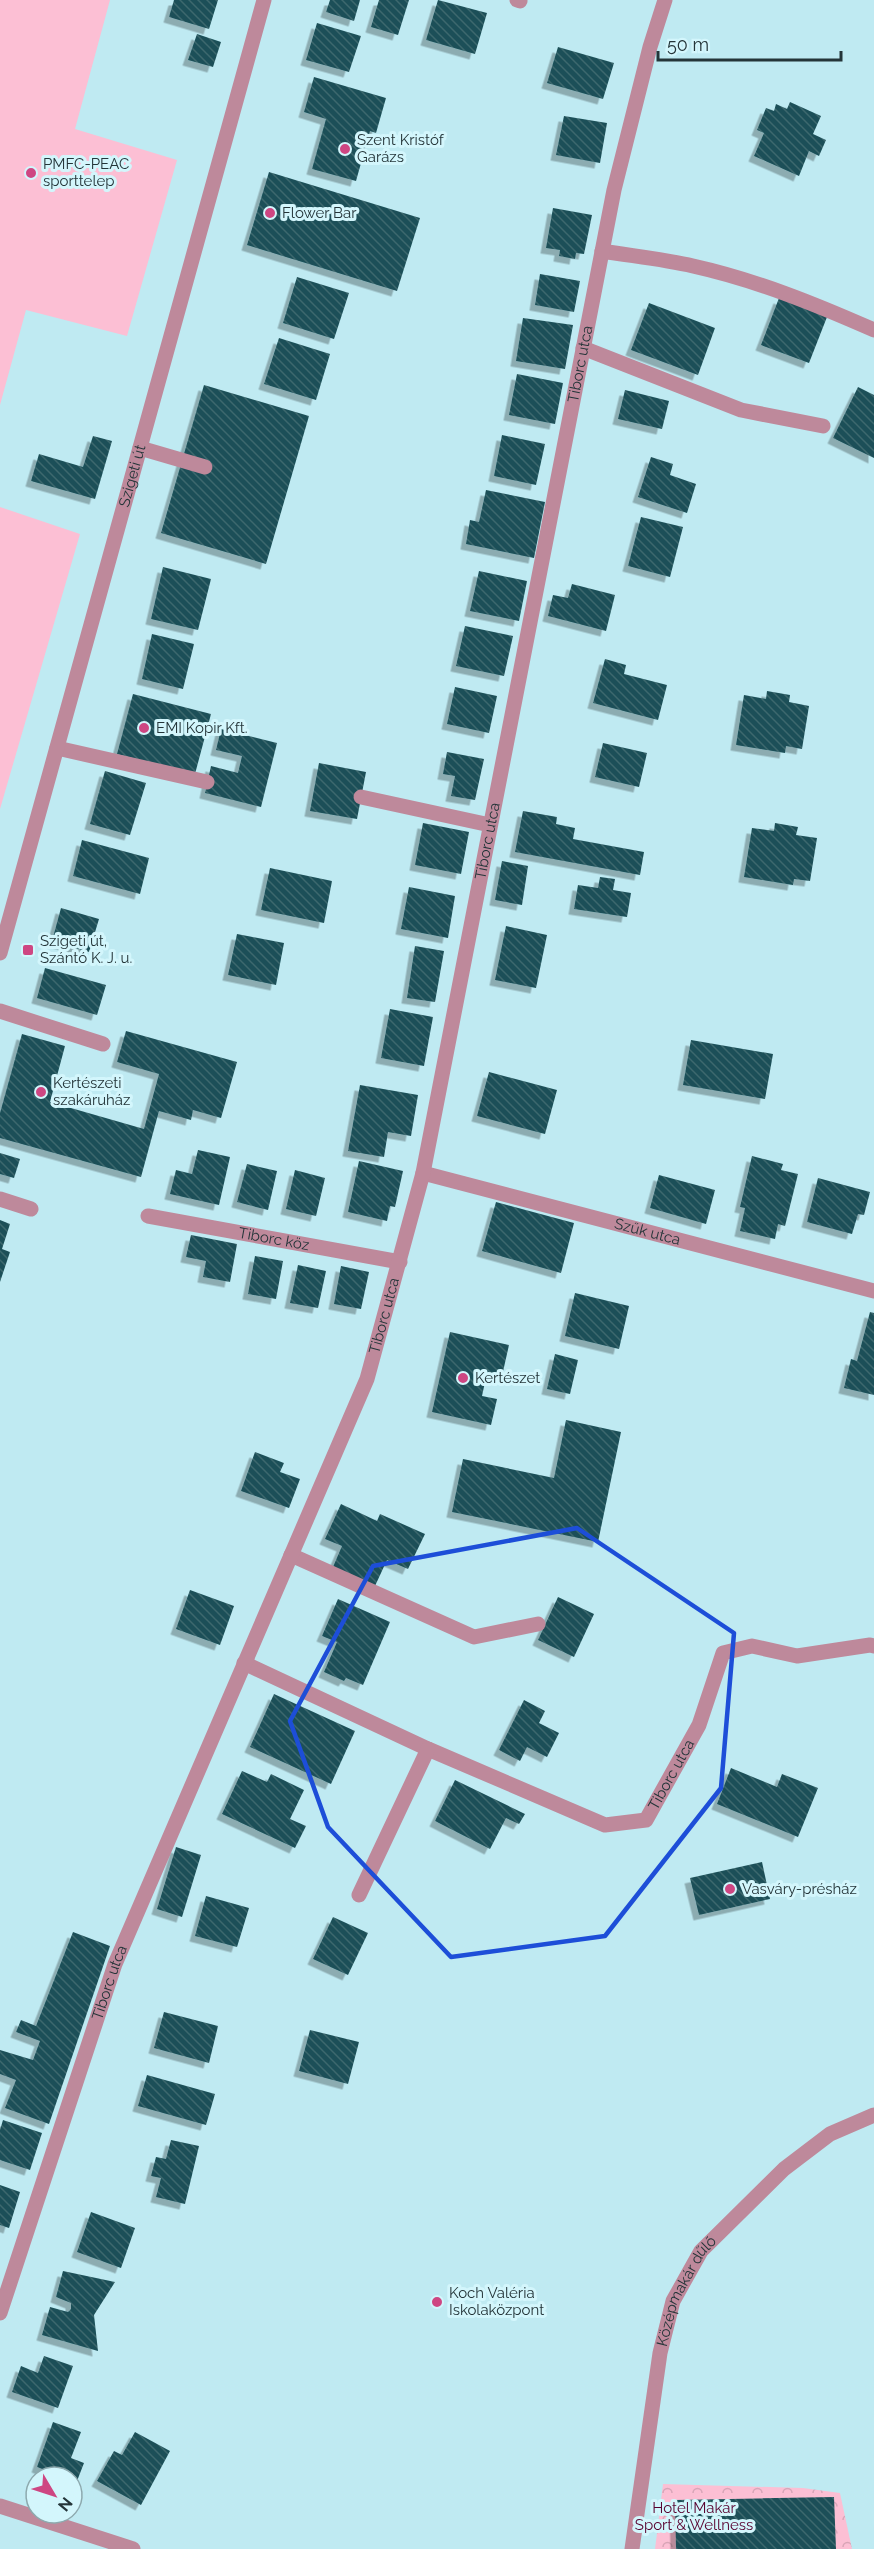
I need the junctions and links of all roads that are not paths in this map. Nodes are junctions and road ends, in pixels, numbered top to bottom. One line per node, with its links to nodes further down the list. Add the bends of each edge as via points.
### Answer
1 (264, 0): 7 (street, Szigeti út)
2 (665, 0): 3 (street, Tiborc utca, via 650,46)
3 (602, 251): 4 (street, via 692,265 756,283); 5 (street, Tiborc utca)
4 (874, 330)
5 (583, 348): 6 (street, via 741,410); 12 (street, Tiborc utca)
6 (823, 426)
7 (140, 448): 8 (street); 9 (street, Szigeti út)
8 (205, 467)
9 (57, 748): 10 (street); 13 (street, Szigeti út)
10 (207, 782)
11 (361, 797): 12 (street)
12 (490, 825): 16 (street, Tiborc utca)
13 (0, 953)
14 (0, 1011): 15 (street)
15 (103, 1044)
16 (423, 1173): 20 (street, Tiborc utca); 21 (street, Szűk utca)
17 (0, 1199): 18 (street)
18 (31, 1209)
19 (148, 1216): 20 (street, Tiborc köz)
20 (400, 1262): 22 (street, Tiborc utca, via 367,1379)
21 (874, 1291)
22 (291, 1555): 23 (street, via 474,1637); 25 (street, Tiborc utca)
23 (538, 1624)
24 (874, 1646): 26 (street, Tiborc utca, via 797,1656 752,1646 723,1653 699,1725 646,1820 605,1826)
25 (244, 1663): 26 (street, Tiborc utca); 29 (street, Tiborc utca, via 115,1964)
26 (428, 1749): 27 (street)
27 (359, 1895)
28 (874, 2115): 32 (street, Középmakár dűlő, via 830,2134 784,2169 701,2251 673,2301 660,2353)
29 (0, 2313)
30 (0, 2506): 31 (street)
31 (133, 2549)
32 (632, 2549)

